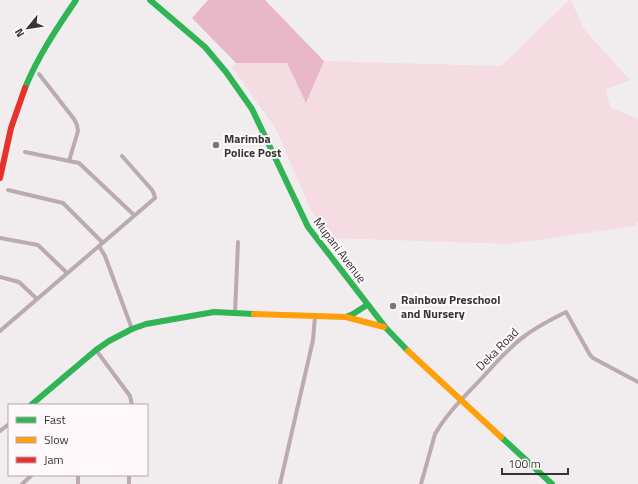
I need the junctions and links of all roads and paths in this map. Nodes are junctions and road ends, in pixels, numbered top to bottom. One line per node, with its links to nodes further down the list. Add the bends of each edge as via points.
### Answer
1 (76, 0): 7 (street, via 53,33 29,78 8,138)
2 (150, 0): 16 (street, Mupani Avenue, via 205,47 230,77 252,109 308,227)
3 (40, 74): 6 (street, via 77,125 78,131)
4 (25, 152): 6 (street)
5 (122, 156): 9 (street, via 152,190 155,198)
6 (69, 161): 9 (street, via 79,163)
7 (0, 178)
8 (8, 190): 12 (street, via 63,203)
9 (134, 215): 12 (street)
10 (0, 238): 13 (street, via 38,245)
11 (238, 242): 17 (street)
12 (100, 244): 13 (street); 21 (street)
13 (67, 273): 15 (street)
14 (0, 277): 15 (street, via 20,282)
15 (37, 298): 22 (street)
16 (367, 304): 19 (street); 20 (street, Mupani Avenue)
17 (235, 313): 18 (street); 21 (street, via 211,312)
18 (315, 316): 19 (street); 32 (street, via 313,340)
19 (346, 317): 20 (street)
20 (386, 328): 25 (street, Mupani Avenue)
21 (132, 329): 23 (street)
22 (0, 331)
23 (96, 350): 26 (street); 27 (street, via 130,396)
24 (638, 382): 25 (street, Deka Road, via 593,358 566,312 514,344)
25 (461, 400): 33 (street, via 434,434); 34 (street, Mupani Avenue)
26 (32, 404)
27 (132, 404)
28 (8, 425): 29 (street)
29 (0, 431)
30 (31, 476): 31 (street)
31 (22, 484)
32 (280, 484)
33 (421, 484)
34 (552, 484)

